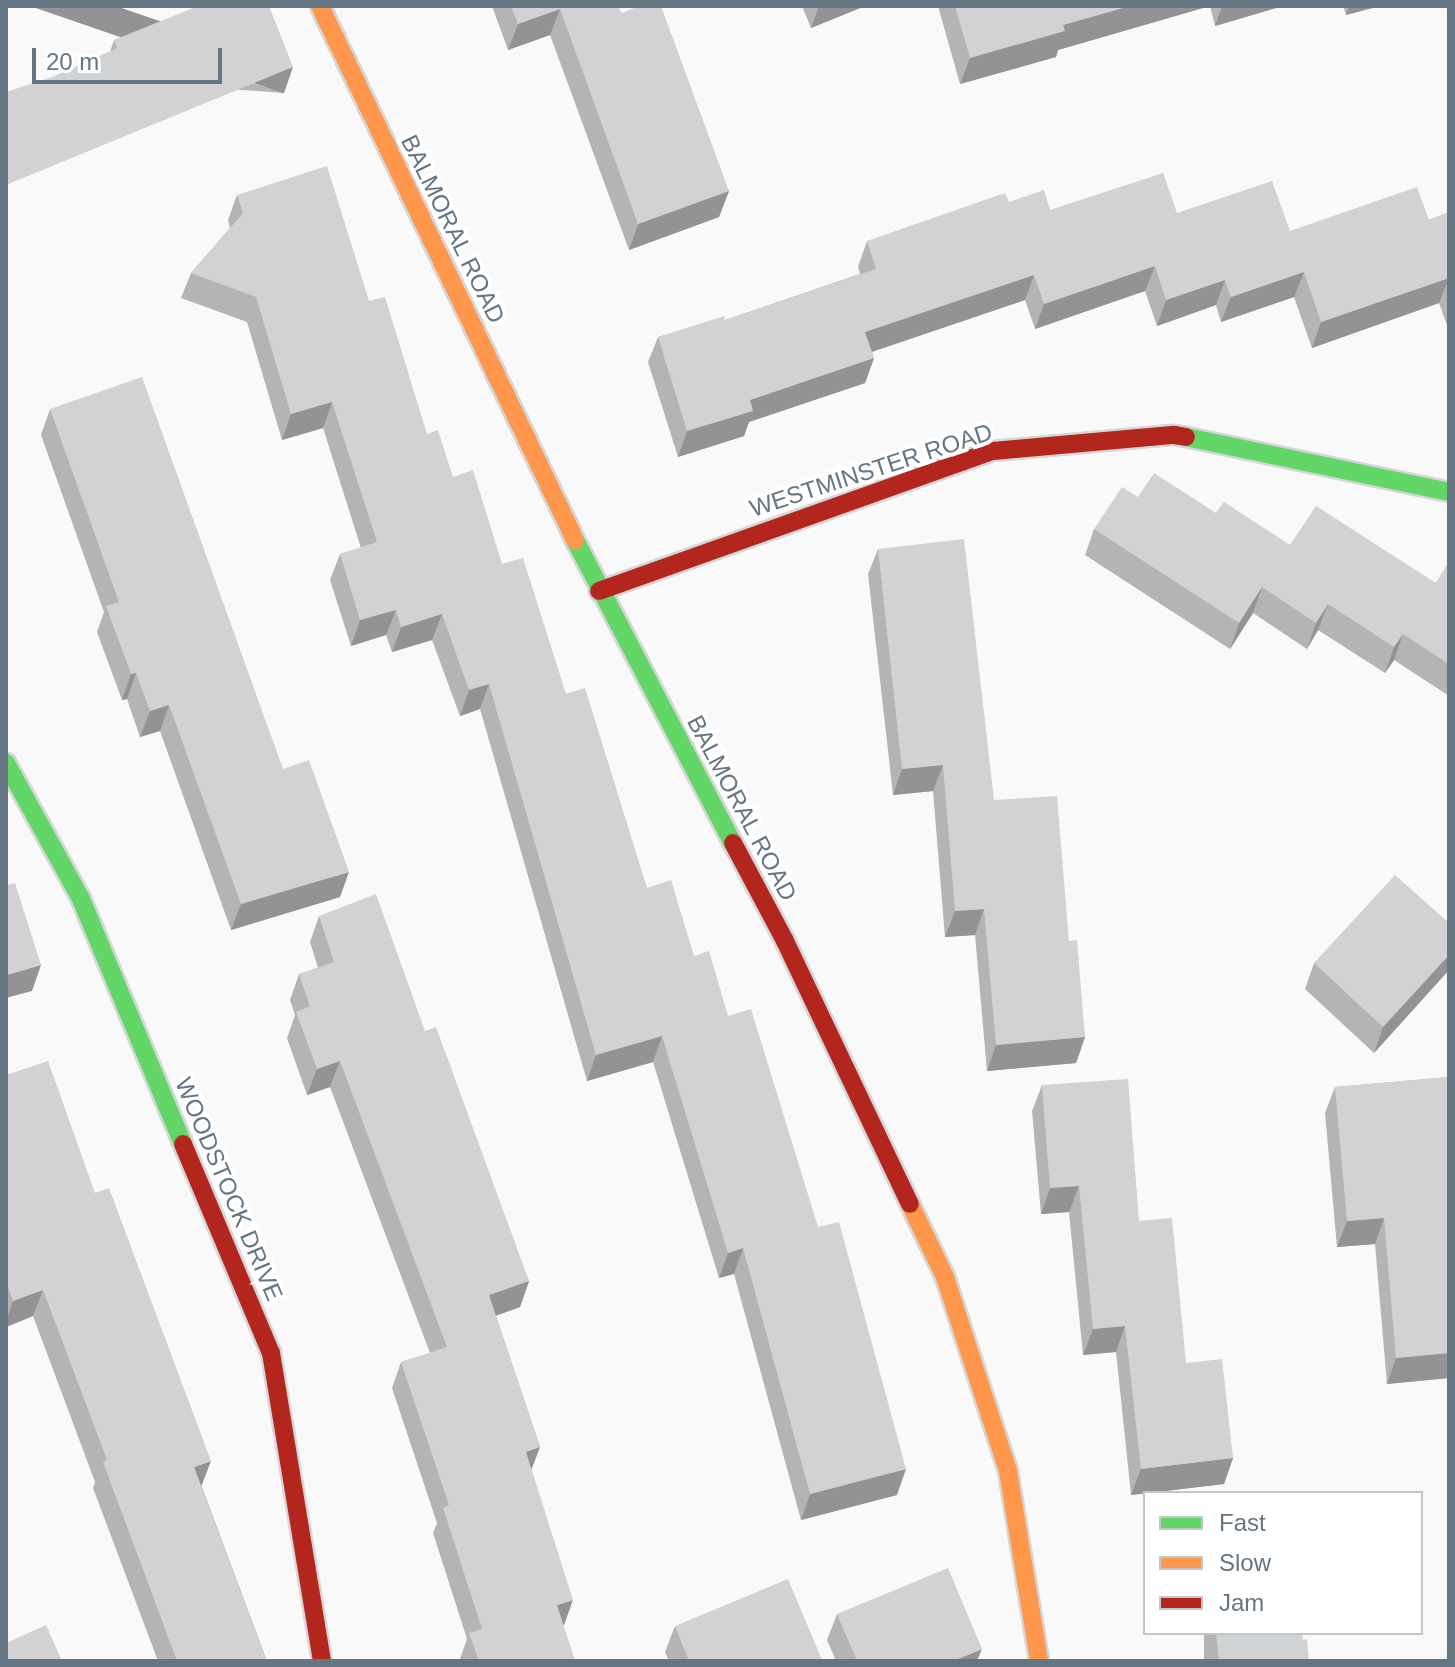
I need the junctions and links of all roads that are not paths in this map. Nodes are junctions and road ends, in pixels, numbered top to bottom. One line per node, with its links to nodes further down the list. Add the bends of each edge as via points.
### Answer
1 (320, 6): 3 (street, BALMORAL ROAD)
2 (1449, 492): 3 (street, WESTMINSTER ROAD, via 1174,435 993,451)
3 (599, 591): 6 (street, BALMORAL ROAD, via 785,941 945,1277 1008,1471)
4 (6, 763): 5 (street, WOODSTOCK DRIVE, via 81,899 271,1353)
5 (322, 1661)
6 (1039, 1661)

